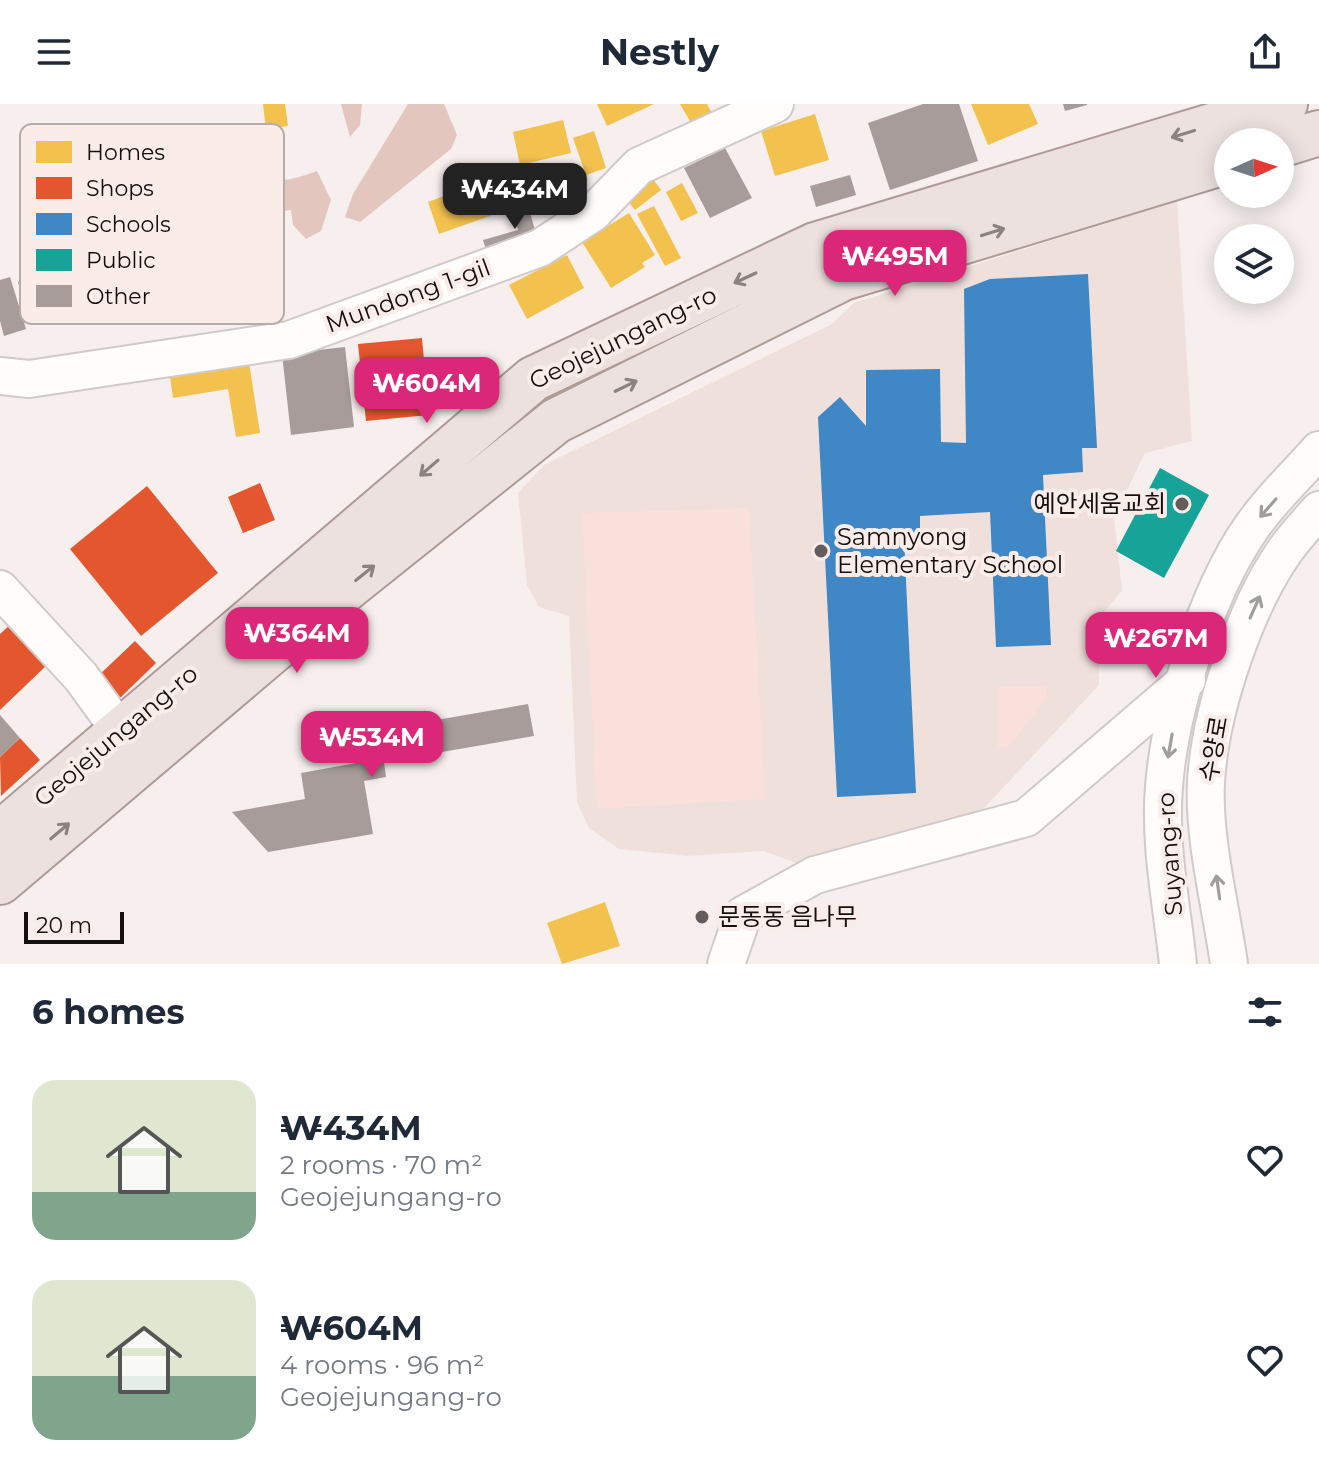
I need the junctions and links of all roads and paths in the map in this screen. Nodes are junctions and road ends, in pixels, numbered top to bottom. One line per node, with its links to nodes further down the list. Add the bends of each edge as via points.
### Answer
1 (775, 104): 6 (street, Mundong 1-gil, via 639,166 593,213 540,248 289,340 29,379)
2 (1285, 104): 11 (main road, Geojejungang-ro, one-way to 11, via 815,245 533,379)
3 (1319, 133): 4 (main road)
4 (1294, 141)
5 (1214, 165): 13 (main road, Geojejungang-ro, one-way to 5, via 342,592 556,421 843,278)
6 (0, 376)
7 (1319, 450): 10 (street, Suyang-ro, one-way to 10, via 1251,527 1216,589)
8 (1319, 510): 16 (street, 수양로, one-way to 8, via 1209,828 1211,741 1257,601 1284,553)
9 (0, 589): 11 (street, via 81,677)
10 (1187, 680): 14 (street, via 1026,818 815,875 743,915); 15 (street, Suyang-ro, one-way to 15, via 1164,789)
11 (121, 732): 12 (main road, Geojejungang-ro)
12 (4, 828)
13 (0, 882)
14 (726, 964)
15 (1178, 964)
16 (1229, 964)

